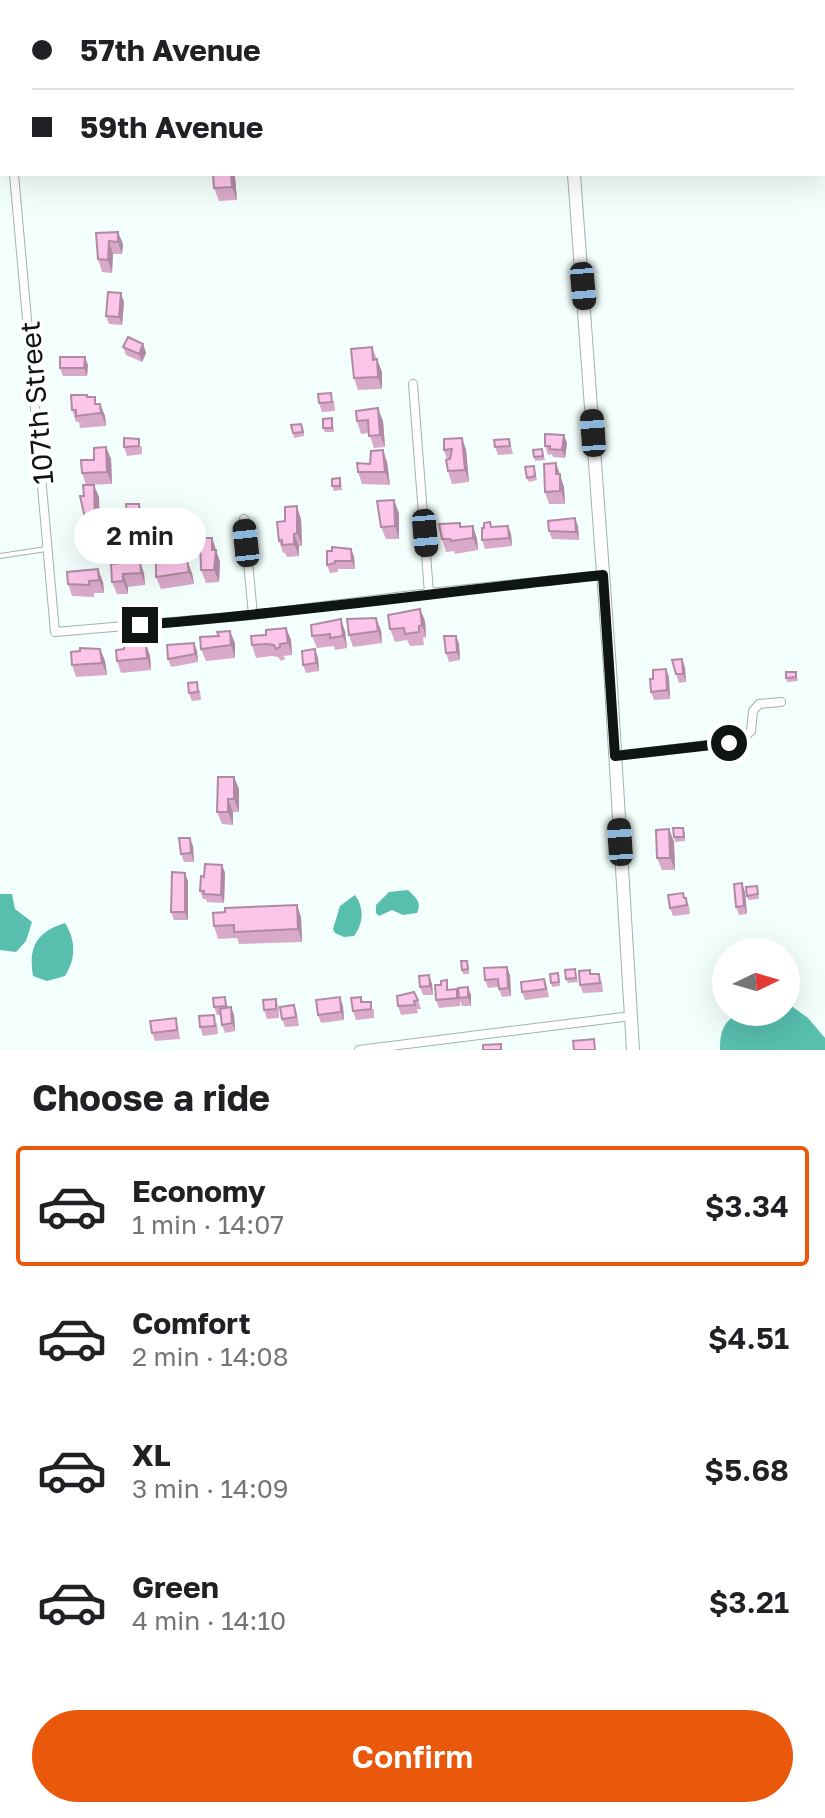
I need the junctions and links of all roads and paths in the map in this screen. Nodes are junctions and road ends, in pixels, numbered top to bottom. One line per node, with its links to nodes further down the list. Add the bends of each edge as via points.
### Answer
1 (14, 176): 5 (street, 107th Street)
2 (574, 176): 7 (main road)
3 (413, 384): 8 (street)
4 (244, 519): 9 (street)
5 (48, 549): 6 (lane); 9 (street, 107th Street, via 55,632)
6 (0, 556)
7 (603, 575): 8 (street); 11 (main road)
8 (429, 593): 9 (street)
9 (253, 615)
10 (781, 702): 11 (street, via 759,704 751,731 740,741)
11 (615, 756): 12 (main road)
12 (631, 1016): 13 (street); 14 (main road)
13 (359, 1050)
14 (633, 1050)

